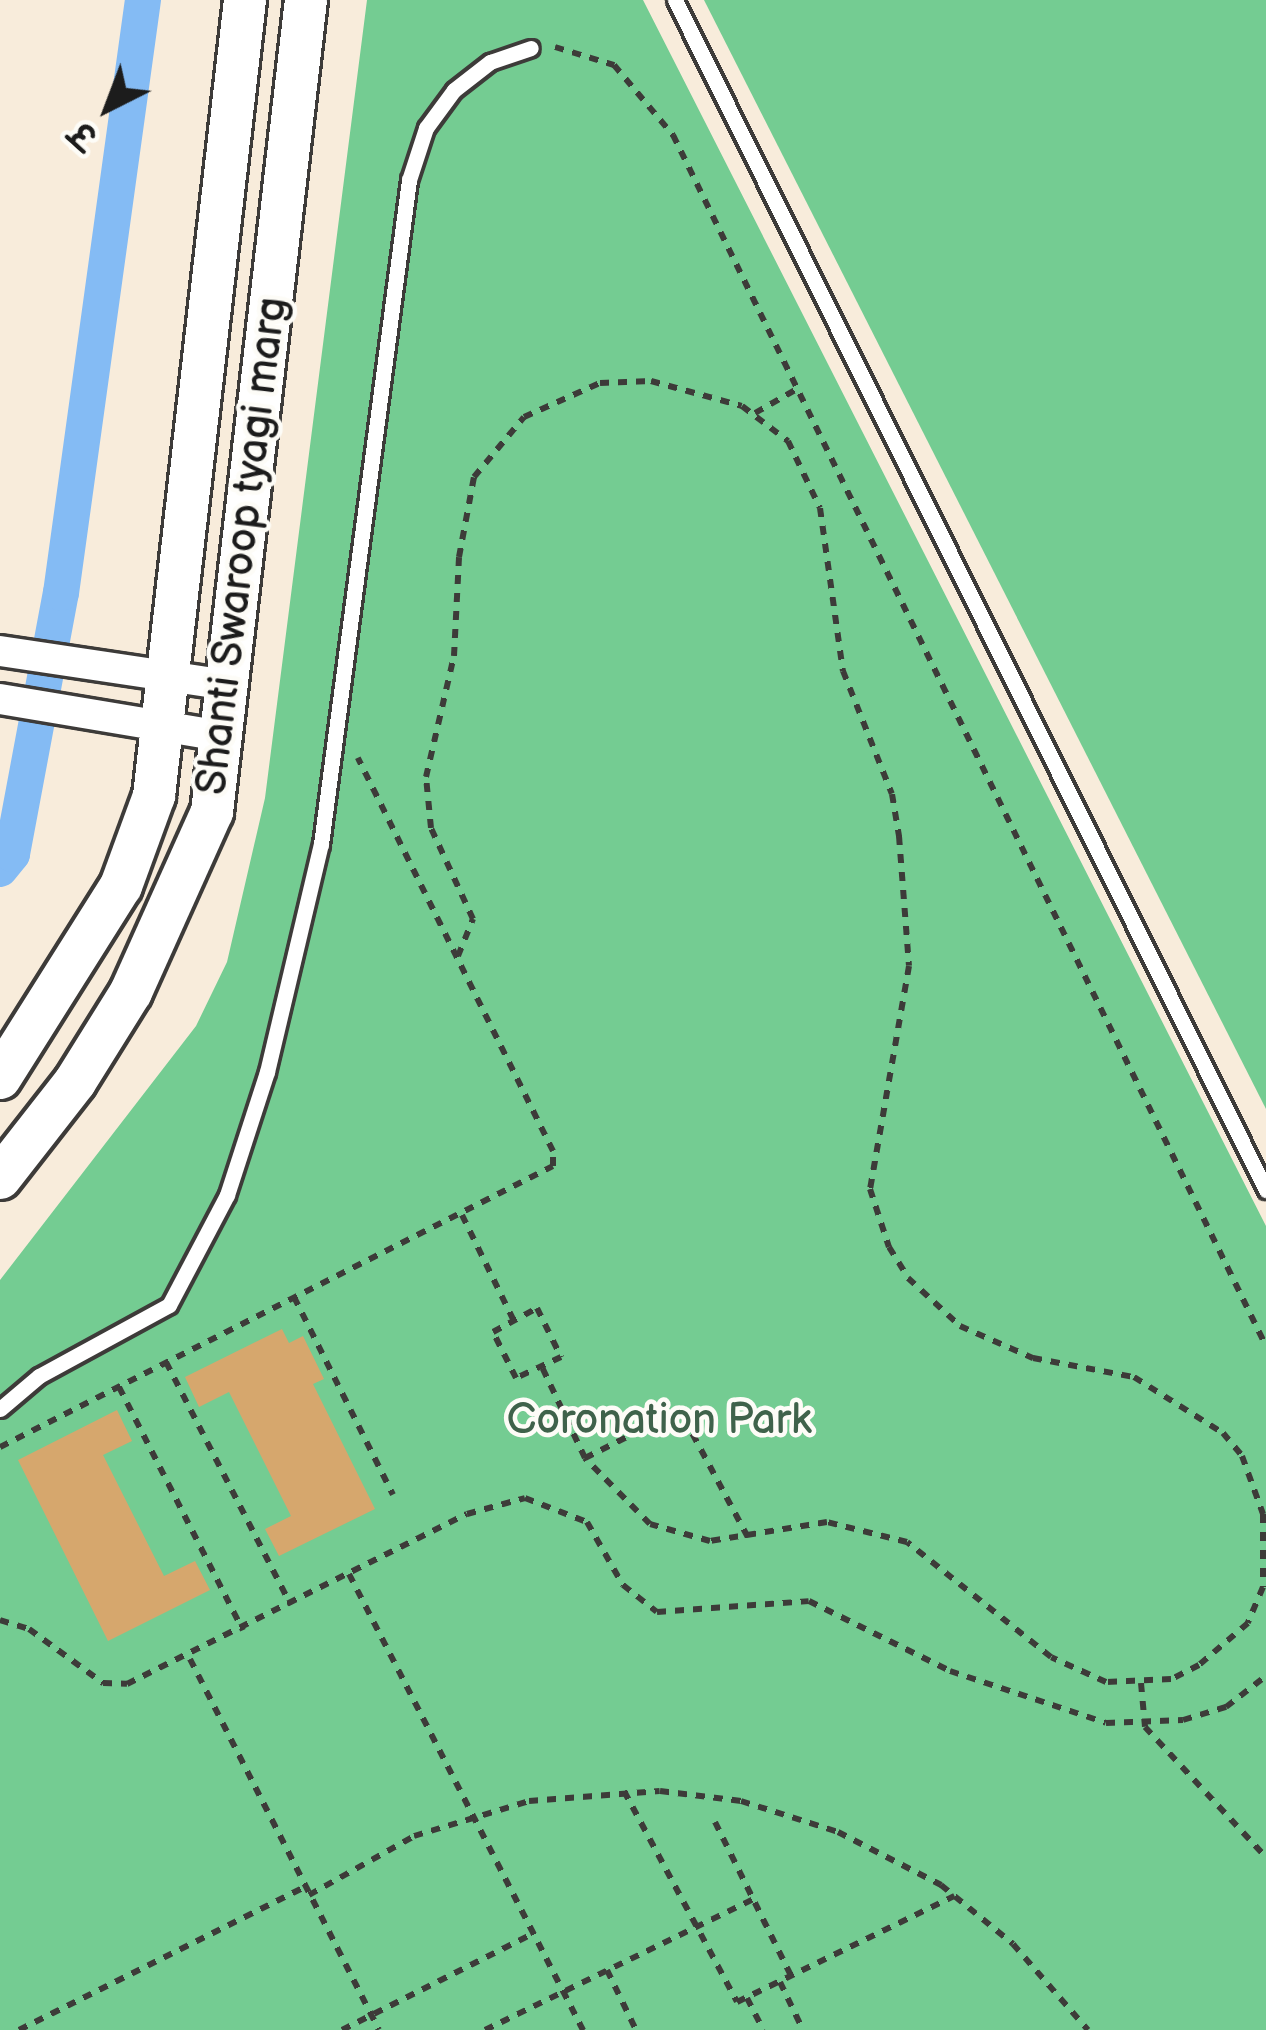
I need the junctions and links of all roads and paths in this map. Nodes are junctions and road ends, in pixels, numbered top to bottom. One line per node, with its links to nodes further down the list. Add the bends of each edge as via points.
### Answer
1 (245, 0): 8 (main road, Shanti Swaroop tyagi marg)
2 (306, 0): 9 (main road, Shanti Swaroop tyagi marg)
3 (675, 0): 17 (lane)
4 (531, 48): 5 (path, via 614,65 644,93 673,135); 11 (lane, via 490,62 454,90 426,128 409,180)
5 (797, 388): 6 (path); 21 (path)
6 (755, 413): 14 (path, via 705,391 600,383 524,418 474,477 459,557 454,656 426,777 431,828 473,919); 30 (path, via 788,441 820,508 843,671 892,794 899,836 909,966 869,1189 889,1247 933,1305 973,1332 1033,1358 1134,1377 1196,1409 1242,1456)
7 (0, 652): 8 (street)
8 (170, 677): 9 (street); 12 (main road, Shanti Swaroop tyagi marg)
9 (227, 685): 13 (main road, Shanti Swaroop tyagi marg)
10 (0, 699): 12 (street)
11 (340, 722): 14 (path); 25 (lane, via 313,884 267,1072 227,1195 188,1279 150,1318 39,1376)
12 (166, 726): 13 (street); 15 (main road, Shanti Swaroop tyagi marg, via 154,796 121,886)
13 (222, 736): 16 (main road, Shanti Swaroop tyagi marg, via 212,812 130,992 75,1082)
14 (458, 956): 18 (path, via 554,1159 548,1170)
15 (0, 1078)
16 (0, 1178)
17 (1266, 1190)
18 (462, 1213): 19 (path); 20 (path)
19 (294, 1297): 22 (path); 28 (path)
20 (513, 1319): 23 (path, via 542,1312 561,1357); 23 (path, via 493,1332 511,1375)
21 (1266, 1346)
22 (165, 1361): 24 (path); 32 (path)
23 (542, 1367): 27 (path)
24 (118, 1386): 26 (path); 34 (path)
25 (0, 1409)
26 (0, 1447)
27 (585, 1458): 29 (path, via 650,1524 710,1541); 29 (path, via 665,1418 684,1418)
28 (393, 1495)
29 (749, 1539): 37 (path, via 827,1522 907,1542 1075,1672)
30 (1265, 1541): 37 (path, via 1263,1587 1249,1623 1199,1665)
31 (349, 1574): 32 (path); 38 (path, via 467,1514 524,1498 545,1502 587,1522 623,1586 657,1612 809,1601 950,1672 1106,1723); 40 (path)
32 (291, 1604): 34 (path)
33 (0, 1620): 35 (path, via 29,1629 115,1686)
34 (243, 1630): 35 (path)
35 (189, 1658): 43 (path)
36 (1266, 1676): 38 (path, via 1226,1707)
37 (1141, 1683): 38 (path)
38 (1145, 1726): 42 (path)
39 (624, 1791): 40 (path); 44 (path, via 781,1813 838,1832); 46 (path)
40 (473, 1815): 43 (path); 47 (path)
41 (715, 1822): 45 (path)
42 (1266, 1857)
43 (307, 1891): 53 (path); 54 (path)
44 (954, 1896): 49 (path); 62 (path, via 1048,1978)
45 (752, 1898): 46 (path); 49 (path)
46 (694, 1927): 48 (path); 52 (path, via 730,1997)
47 (534, 1933): 51 (path); 53 (path)
48 (607, 1970): 51 (path); 59 (path)
49 (791, 1976): 50 (path)
50 (779, 1982): 52 (path); 61 (path)
51 (564, 1991): 57 (path); 58 (path)
52 (747, 1998): 60 (path)
53 (372, 2014): 55 (path); 56 (path)
54 (19, 2030)
55 (342, 2030)
56 (380, 2030)
57 (485, 2030)
58 (584, 2030)
59 (636, 2030)
60 (763, 2030)
61 (803, 2030)
62 (1087, 2030)

